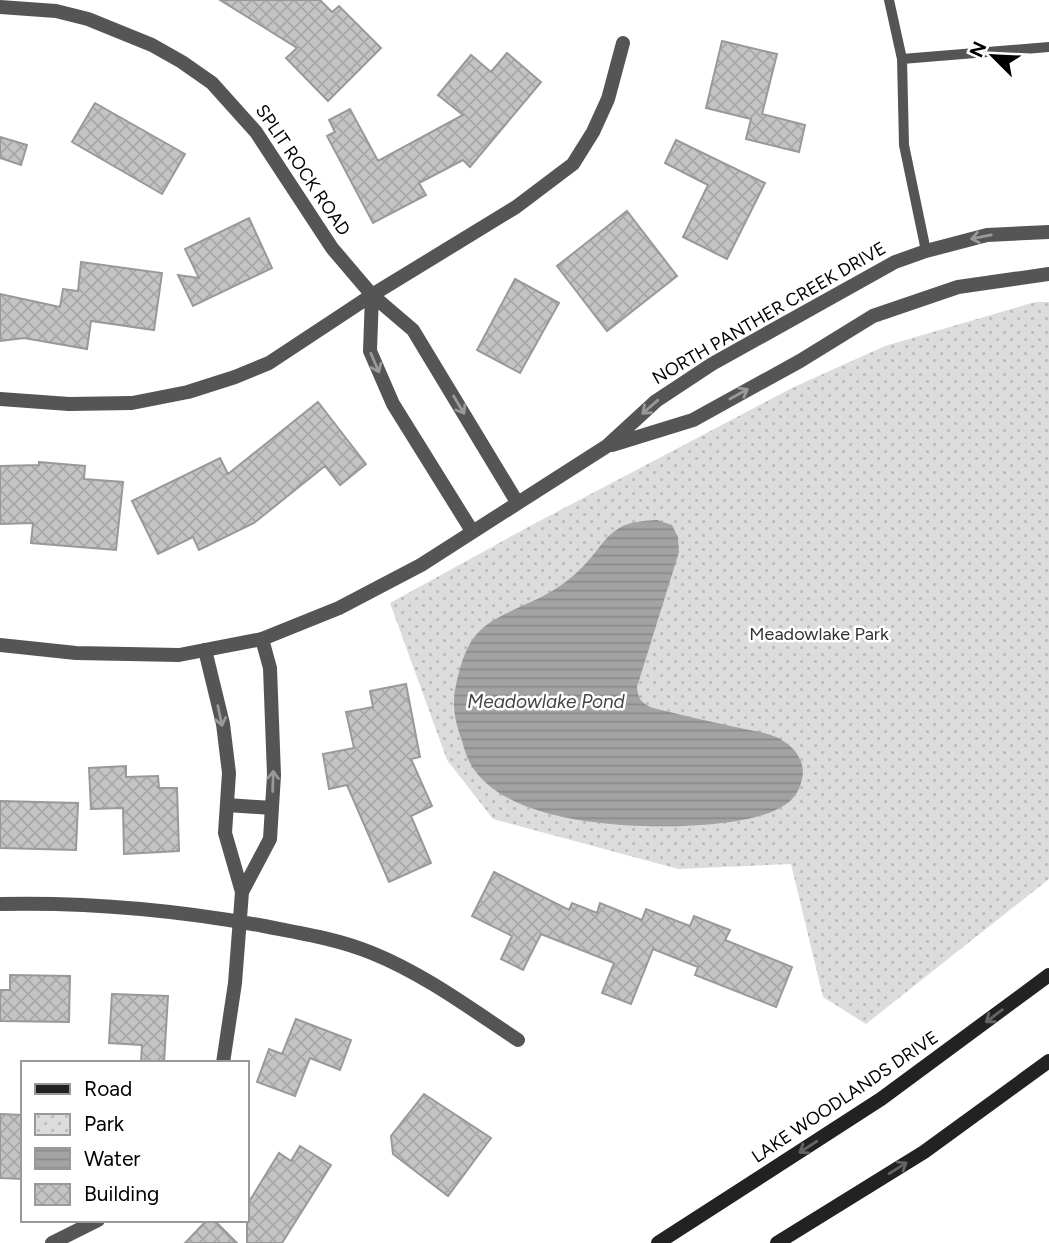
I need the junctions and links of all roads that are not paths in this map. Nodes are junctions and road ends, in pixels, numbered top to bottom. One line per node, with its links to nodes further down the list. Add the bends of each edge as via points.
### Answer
1 (889, 0): 5 (lane)
2 (0, 7): 9 (street, SPLIT ROCK ROAD, via 56,11 88,19 152,45 212,83 256,132 332,248)
3 (623, 43): 9 (street, via 608,99 573,164 516,207)
4 (1049, 47): 5 (lane)
5 (902, 59): 7 (lane, via 904,145)
6 (1049, 232): 7 (street, NORTH PANTHER CREEK DRIVE, one-way to 7, via 987,235)
7 (926, 251): 11 (street, NORTH PANTHER CREEK DRIVE, one-way to 11, via 848,286 712,365 656,401)
8 (1049, 274): 11 (street, NORTH PANTHER CREEK DRIVE, one-way to 8, via 693,420 873,316 958,287)
9 (372, 295): 10 (street, via 269,363 188,392 132,403); 12 (street, SPLIT ROCK ROAD, one-way to 12, via 413,330); 13 (street, one-way to 13, via 370,351 393,404)
10 (0, 398)
11 (607, 446): 12 (street, NORTH PANTHER CREEK DRIVE)
12 (517, 502): 13 (street, NORTH PANTHER CREEK DRIVE)
13 (472, 531): 14 (street, NORTH PANTHER CREEK DRIVE, via 421,565 339,608)
14 (262, 639): 16 (street, NORTH PANTHER CREEK DRIVE); 18 (street, one-way to 14, via 270,668)
15 (0, 645): 16 (street, NORTH PANTHER CREEK DRIVE, via 76,653 179,655)
16 (205, 650): 17 (street, one-way to 17, via 223,724 229,773)
17 (227, 805): 18 (street); 19 (street, via 225,834)
18 (272, 808): 19 (street, via 270,839)
19 (242, 892): 21 (street)
20 (0, 904): 21 (street, via 115,906)
21 (241, 922): 23 (street, via 318,936 373,953 443,990); 24 (street)
22 (1049, 975): 28 (main road, LAKE WOODLANDS DRIVE, one-way to 28, via 881,1100)
23 (518, 1040)
24 (223, 1061)
25 (1049, 1061): 29 (main road, one-way to 25, via 924,1152)
26 (94, 1222): 27 (street)
27 (52, 1243)
28 (658, 1243)
29 (777, 1243)

